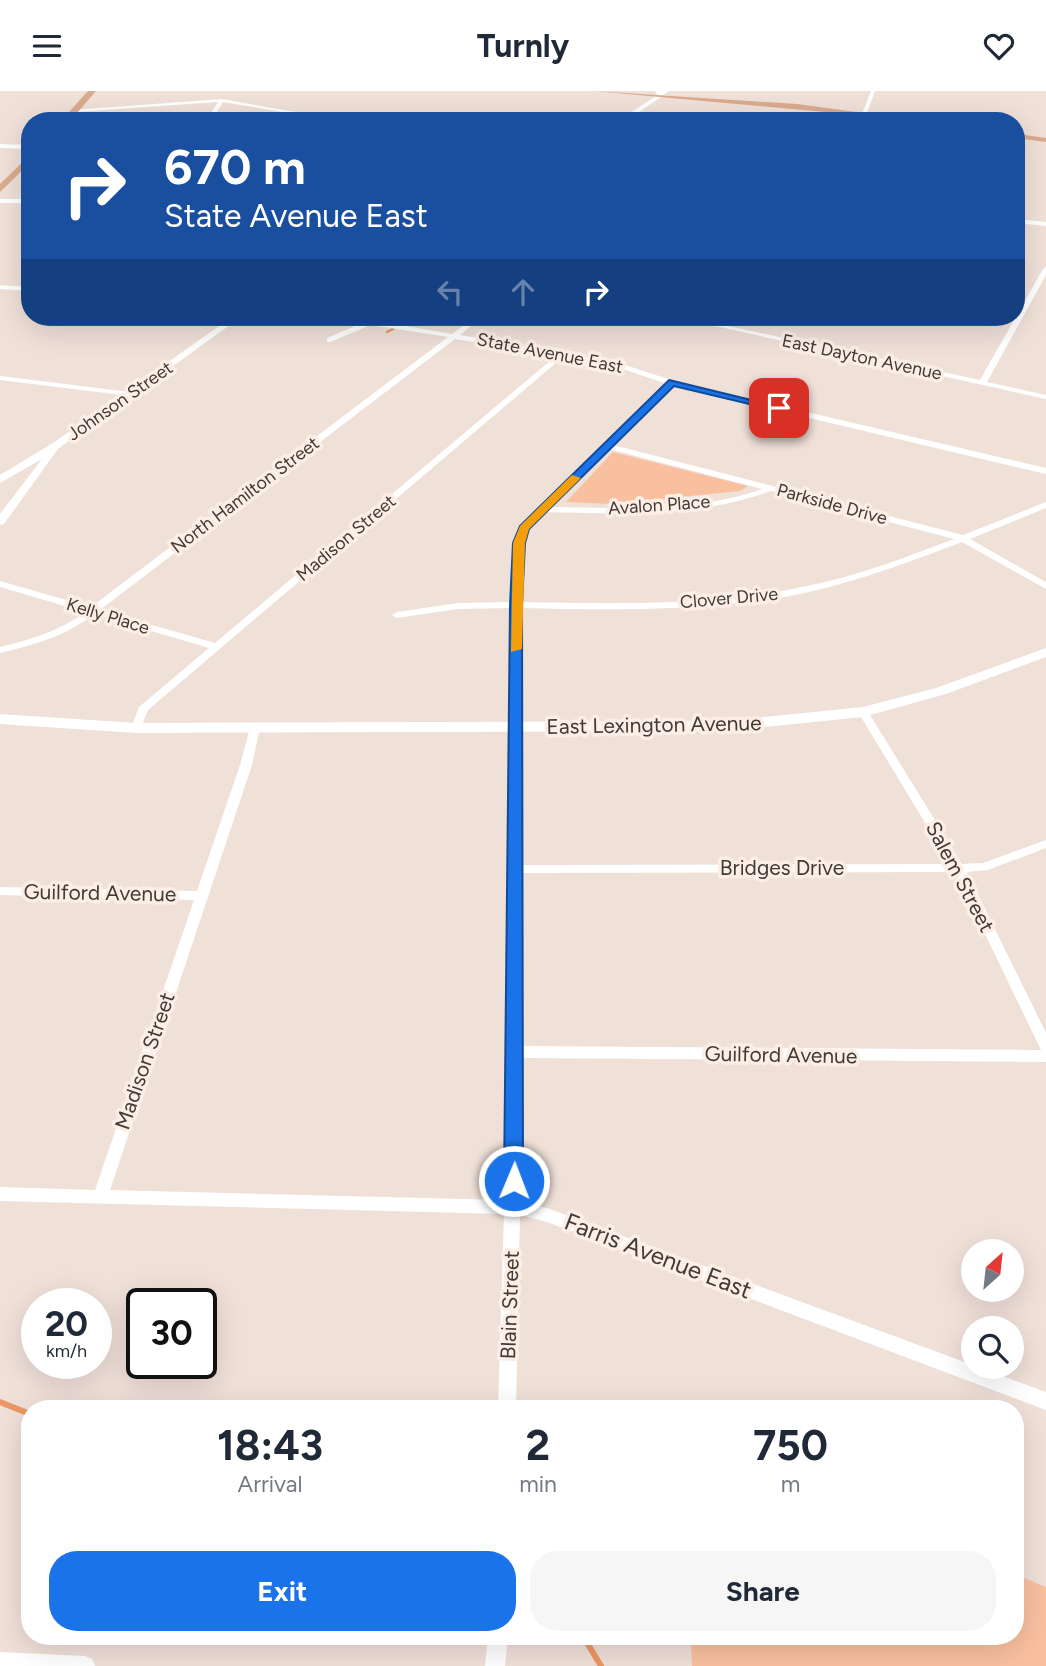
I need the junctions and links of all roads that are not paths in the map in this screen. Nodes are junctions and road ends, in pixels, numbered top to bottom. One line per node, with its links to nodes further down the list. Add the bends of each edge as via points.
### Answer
1 (50, 91): 4 (street)
2 (598, 91): 5 (main road)
3 (873, 91): 12 (street)
4 (91, 92): 7 (main road)
5 (661, 93): 10 (street); 11 (main road)
6 (222, 100): 7 (street); 8 (street); 9 (street)
7 (75, 110)
8 (214, 112)
9 (292, 112)
10 (634, 112)
11 (854, 112)
12 (864, 112)
13 (1025, 137): 14 (main road)
14 (1046, 140)
15 (0, 146): 16 (street)
16 (21, 146)
17 (21, 167): 18 (main road)
18 (0, 188)
19 (0, 201): 20 (street)
20 (21, 201)
21 (1025, 222): 22 (street)
22 (1046, 224)
23 (1046, 269): 24 (street)
24 (1044, 280): 27 (street)
25 (0, 287): 26 (street)
26 (21, 288)
27 (1025, 312)
28 (224, 326): 40 (street, Johnson Street)
29 (364, 326): 35 (street)
30 (390, 326): 34 (street, State Avenue East)
31 (467, 326): 34 (street, North Hamilton Street)
32 (717, 326): 39 (street, East Dayton Avenue)
33 (1017, 326): 39 (street)
34 (454, 336): 36 (street, State Avenue East); 55 (street, North Hamilton Street)
35 (330, 340)
36 (563, 354): 38 (street, State Avenue East, via 616,364); 57 (street, Madison Street)
37 (0, 377): 40 (street)
38 (672, 383): 43 (street, Blain Street); 44 (street, State Avenue East)
39 (982, 384): 41 (street, East Dayton Avenue)
40 (130, 394): 42 (street, Johnson Street)
41 (1046, 397)
42 (57, 446): 45 (street, Johnson Street); 47 (street)
43 (608, 446): 46 (street, Parkside Drive); 49 (street, Blain Street)
44 (1046, 471)
45 (5, 477): 47 (street, via 22,478)
46 (772, 488): 49 (street, Avalon Place, via 757,496 675,506); 51 (street, Parkside Drive)
47 (22, 491): 50 (street)
48 (1046, 505): 51 (street, Clover Drive)
49 (543, 509): 54 (street, Blain Street, via 524,528 519,543)
50 (0, 522)
51 (962, 538): 53 (street, Parkside Drive); 54 (street, Clover Drive, via 873,571 784,594 729,601)
52 (0, 584): 55 (street, Kelly Place)
53 (1046, 586)
54 (516, 605): 56 (street, Clover Drive, via 430,606); 63 (street, Blain Street)
55 (92, 611): 57 (street, Kelly Place); 58 (street, North Hamilton Street, via 38,641)
56 (397, 615)
57 (217, 647): 62 (street, Madison Street, via 143,709)
58 (0, 650)
59 (1046, 652): 60 (main road, East Lexington Avenue, via 941,691)
60 (863, 712): 63 (main road, East Lexington Avenue, via 726,726); 66 (street, Salem Street)
61 (0, 719): 62 (main road, East Lexington Avenue)
62 (136, 727): 64 (main road, East Lexington Avenue)
63 (516, 727): 64 (main road, East Lexington Avenue); 67 (street, Blain Street)
64 (255, 728): 69 (street, Madison Street)
65 (1046, 844): 66 (street, Bridges Drive, via 984,867)
66 (959, 868): 67 (street, Bridges Drive); 70 (street, Salem Street)
67 (514, 869): 71 (street, Blain Street)
68 (0, 891): 69 (street, Guilford Avenue)
69 (200, 896): 74 (street, Madison Street)
70 (1046, 1047)
71 (516, 1052): 72 (street, Guilford Avenue); 75 (street, Blain Street)
72 (1046, 1056)
73 (0, 1193): 74 (street, Farris Avenue East)
74 (100, 1196): 75 (street, Farris Avenue East)
75 (513, 1207): 76 (street, Blain Street); 77 (street, Farris Avenue East, via 547,1215)
76 (508, 1400)
77 (1046, 1401)
78 (497, 1645): 81 (street)
79 (0, 1662): 80 (street)
80 (85, 1666)
81 (495, 1666)

